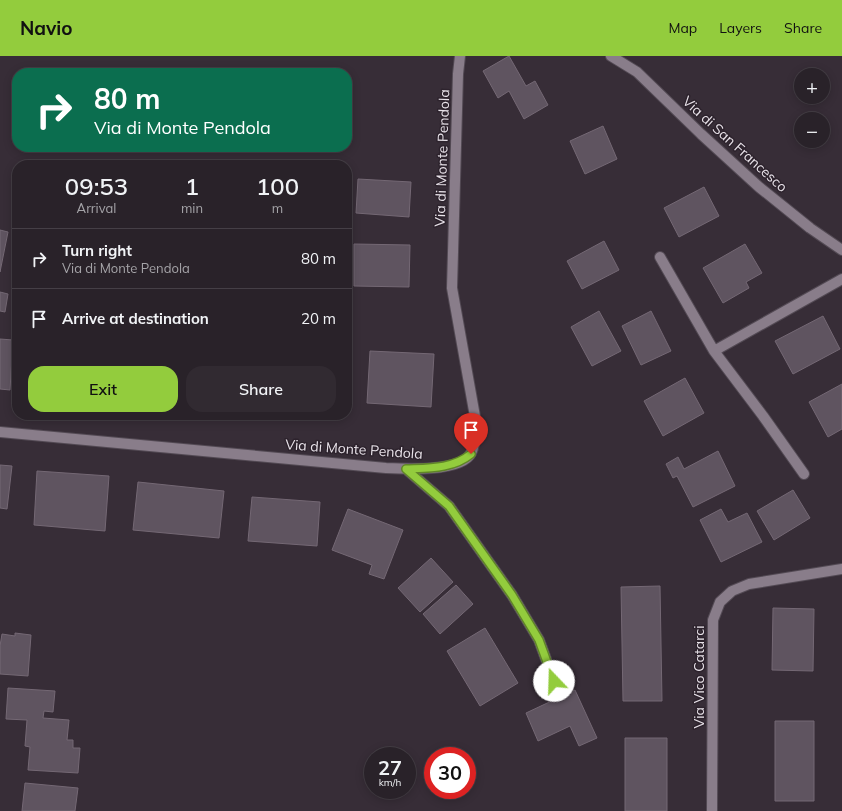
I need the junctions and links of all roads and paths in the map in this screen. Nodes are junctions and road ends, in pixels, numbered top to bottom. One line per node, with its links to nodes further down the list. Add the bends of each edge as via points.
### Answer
1 (460, 56): 8 (street, Via di Monte Pendola, via 452,288 476,422 474,443 471,454 462,461 435,468)
2 (611, 56): 3 (street, Via di San Francesco, via 637,72 759,187)
3 (842, 250)
4 (660, 257): 6 (street)
5 (842, 278): 6 (street)
6 (714, 352): 9 (street)
7 (0, 432): 8 (street, Via di Monte Pendola)
8 (406, 469): 11 (street, via 449,506 512,595 539,640)
9 (804, 474)
10 (842, 569): 12 (street, Via Vico Catarci, via 750,584 732,591 720,602 713,620)
11 (554, 681)
12 (712, 811)

